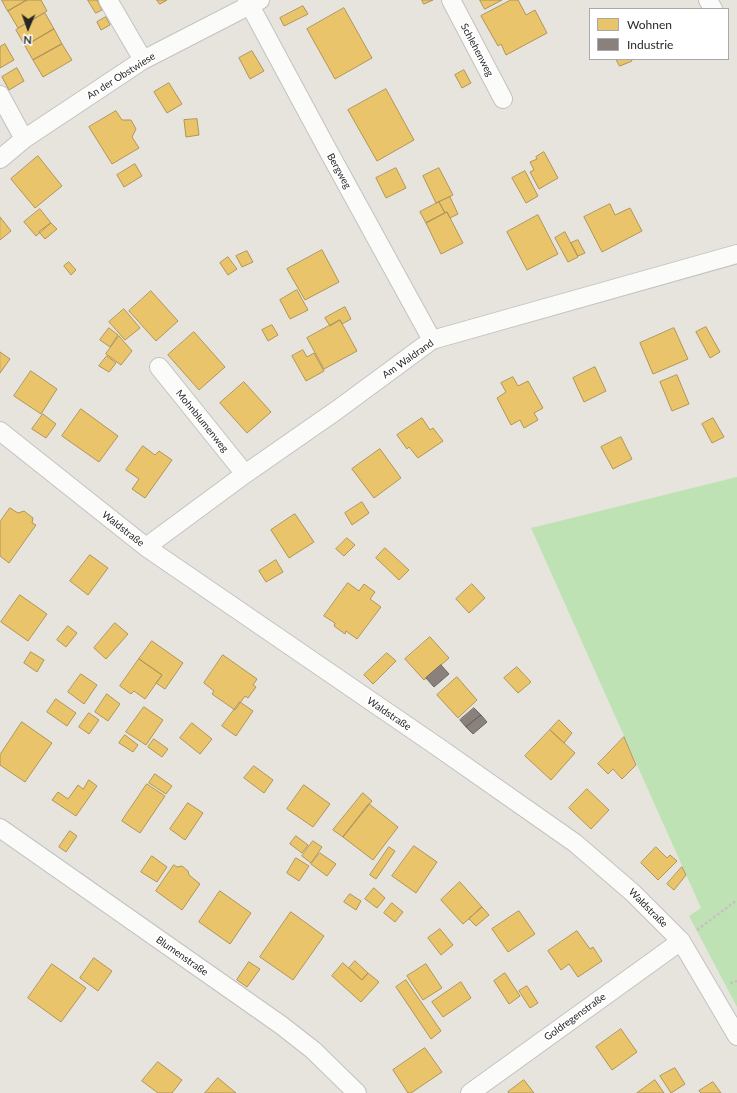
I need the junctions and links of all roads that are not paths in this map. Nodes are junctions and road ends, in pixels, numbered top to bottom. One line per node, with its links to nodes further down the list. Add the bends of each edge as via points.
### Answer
1 (108, 0): 4 (street)
2 (451, 0): 6 (street, Schlehenweg)
3 (253, 2): 4 (street, An der Obstwiese); 10 (street, Bergweg, via 329,152)
4 (143, 60): 7 (street, An der Obstwiese)
5 (0, 95): 7 (street)
6 (503, 99)
7 (24, 139): 8 (street, An der Obstwiese)
8 (0, 159)
9 (737, 254): 10 (street, Am Waldrand)
10 (432, 340): 13 (street, Am Waldrand)
11 (159, 367): 13 (street, Mohnblumenweg)
12 (0, 431): 14 (street, Waldstraße)
13 (245, 474): 14 (street, Am Waldrand)
14 (146, 547): 16 (street, Waldstraße, via 575,843 633,893)
15 (0, 828): 18 (street, Blumenstraße, via 280,1025 313,1050)
16 (681, 941): 17 (street, Waldstraße); 19 (street, Goldregenstraße)
17 (737, 1036)
18 (357, 1093)
19 (470, 1093)

